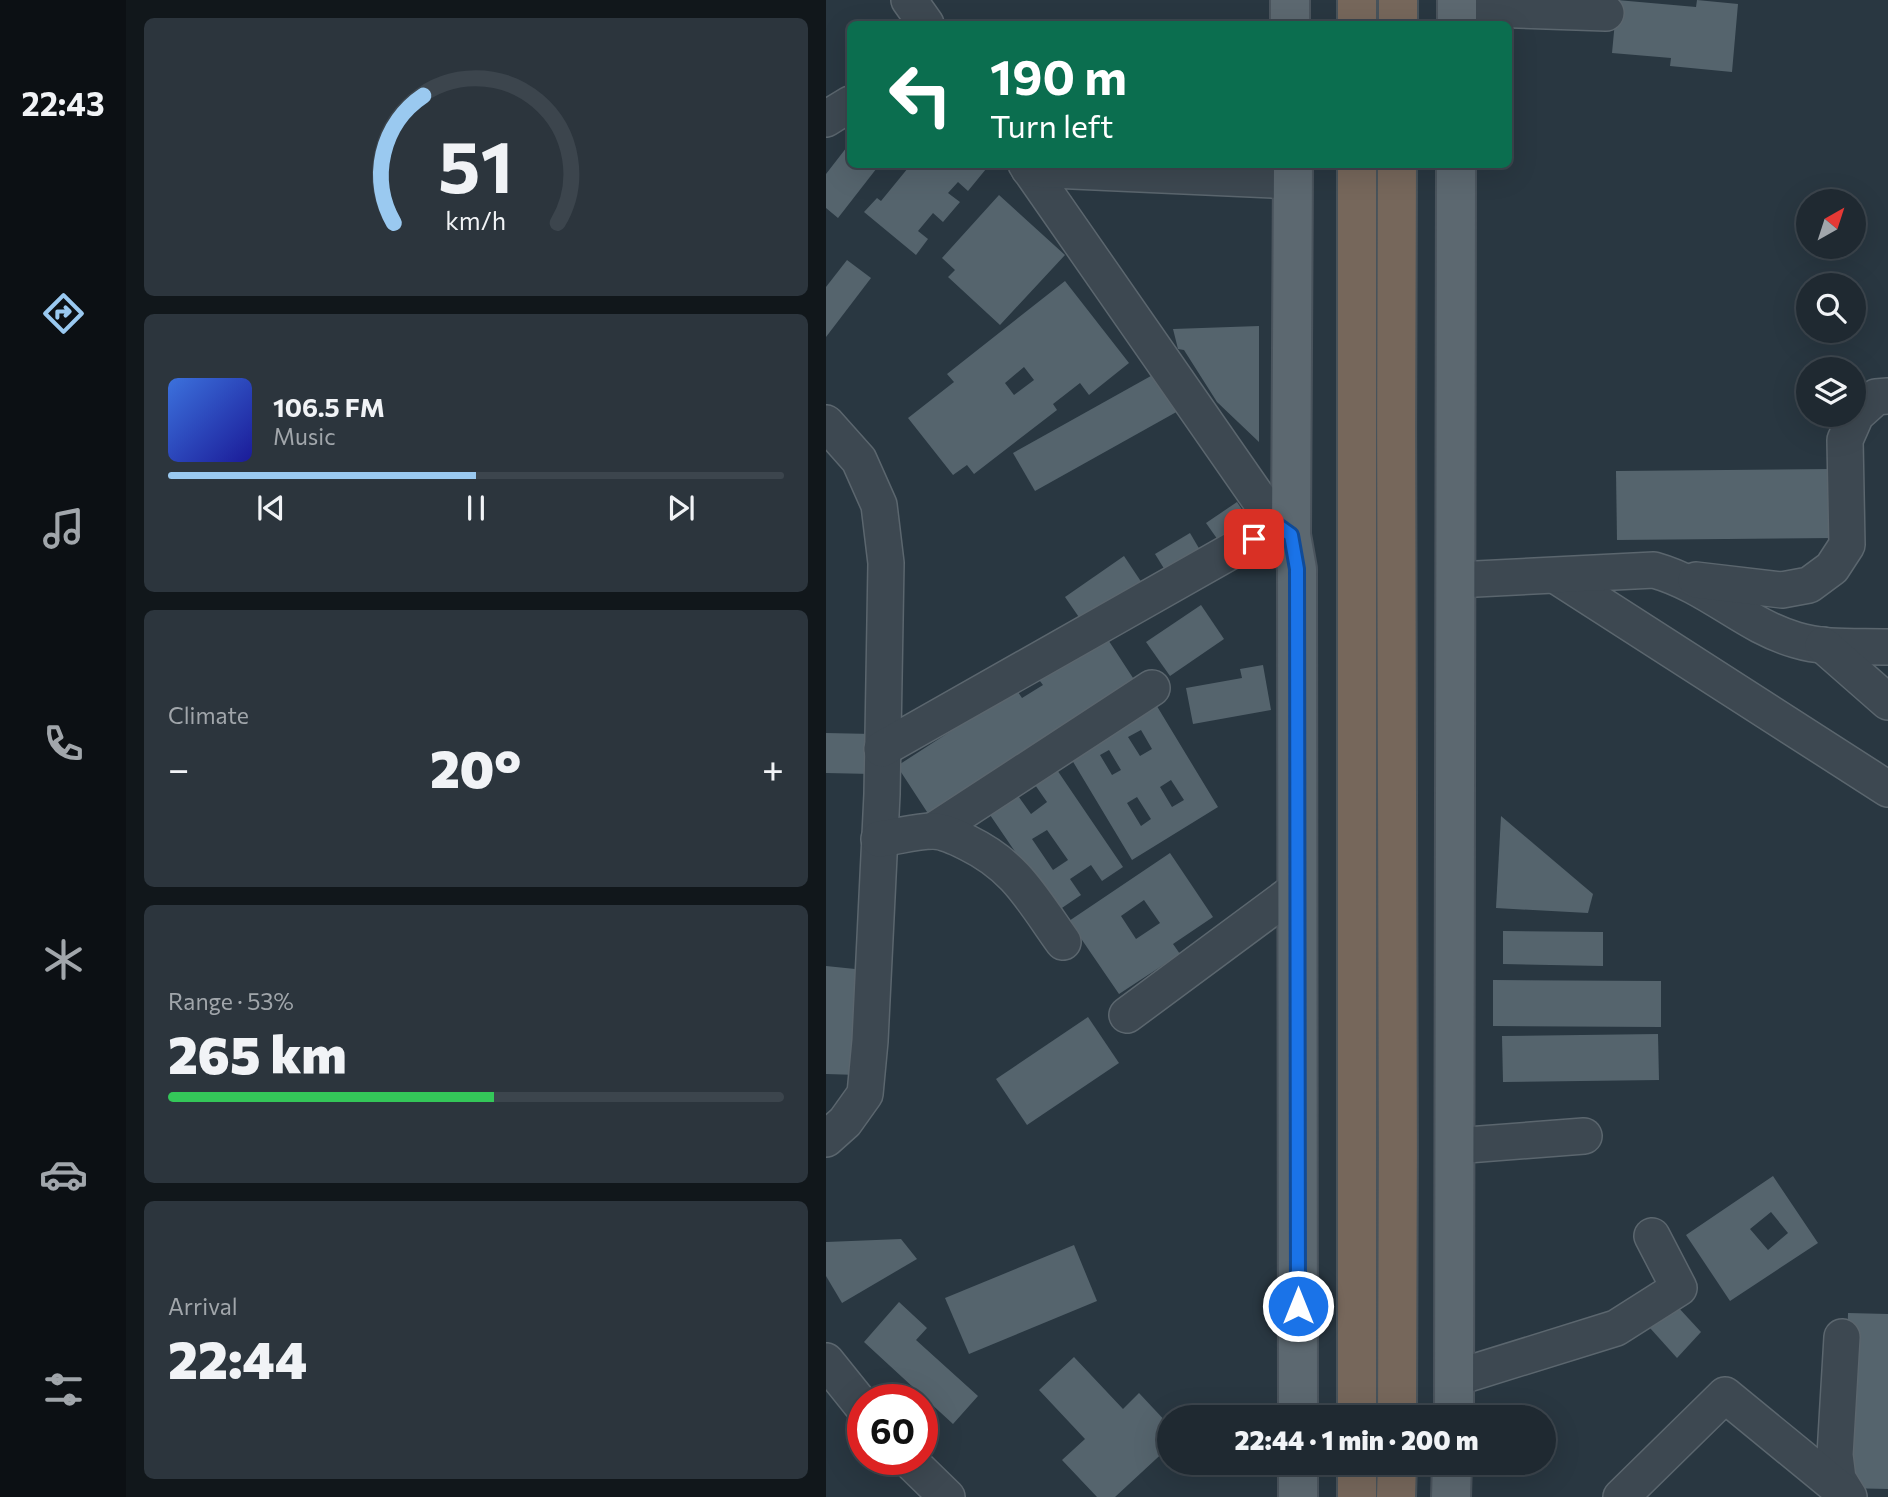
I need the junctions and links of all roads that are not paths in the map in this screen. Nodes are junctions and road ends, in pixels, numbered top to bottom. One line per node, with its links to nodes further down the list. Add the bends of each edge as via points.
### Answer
1 (909, 0): 8 (street)
2 (1290, 0): 9 (main road)
3 (1357, 0): 10 (highway)
4 (1398, 0): 11 (highway)
5 (1544, 5): 6 (street); 7 (street)
6 (1457, 11)
7 (1606, 13)
8 (924, 21)
9 (1290, 21)
10 (1357, 21)
11 (1398, 21)
12 (847, 106): 13 (street)
13 (826, 118)
14 (1028, 168): 22 (street)
15 (1071, 168): 19 (street)
16 (1357, 168): 46 (highway)
17 (1397, 168): 47 (highway)
18 (1456, 168): 25 (main road)
19 (1293, 173): 22 (main road)
20 (1888, 396): 24 (street, via 1876,397 1856,415 1845,440 1847,545 1832,568 1809,585 1782,590)
21 (826, 423): 30 (street, via 859,460 879,505 886,563)
22 (1284, 530): 30 (street); 34 (main road, via 1297,569)
23 (1558, 577): 24 (street, via 1654,570); 25 (street); 31 (street)
24 (1682, 578): 26 (street, via 1768,629)
25 (1456, 580): 39 (main road)
26 (1823, 645): 27 (street); 29 (street)
27 (1888, 647)
28 (1152, 688): 32 (street)
29 (1888, 702)
30 (882, 749): 33 (street)
31 (1888, 789)
32 (933, 831): 33 (street); 35 (street, via 956,837 1008,867)
33 (879, 839): 38 (street, via 865,1094)
34 (1297, 889): 36 (street); 45 (main road)
35 (1063, 942)
36 (1127, 1015)
37 (1584, 1136): 39 (street)
38 (826, 1139)
39 (1454, 1146): 43 (main road)
40 (1652, 1236): 43 (street, via 1679,1289 1616,1328)
41 (1842, 1337): 54 (street, via 1835,1455 1838,1479)
42 (826, 1361): 44 (street)
43 (1455, 1378): 48 (main road)
44 (847, 1387)
45 (1298, 1405)
46 (1357, 1405)
47 (1397, 1405)
48 (1454, 1405)
49 (924, 1475): 55 (street)
50 (1298, 1475): 56 (main road)
51 (1357, 1475): 57 (highway)
52 (1396, 1475): 58 (highway)
53 (1452, 1475): 59 (main road)
54 (1848, 1496): 60 (street, via 1725,1395)
55 (947, 1497)
56 (1298, 1497)
57 (1357, 1497)
58 (1396, 1497)
59 (1451, 1497)
60 (1621, 1497)

